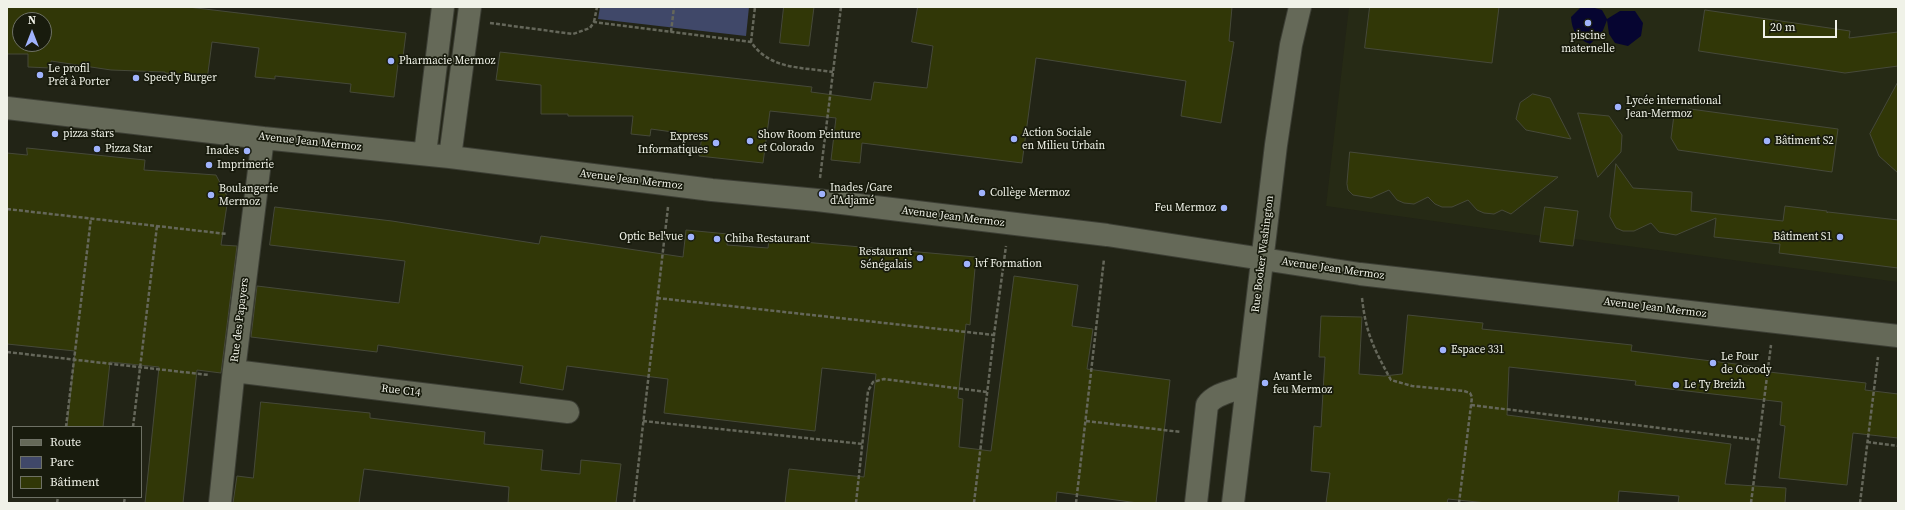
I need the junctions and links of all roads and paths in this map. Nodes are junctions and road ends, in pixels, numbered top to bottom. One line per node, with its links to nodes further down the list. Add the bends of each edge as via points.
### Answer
1 (444, 7): 14 (street)
2 (597, 7): 8 (path)
3 (674, 7): 9 (path)
4 (755, 7): 10 (path)
5 (841, 7): 11 (path)
6 (1300, 7): 24 (street, Rue Booker Washington, via 1291,45)
7 (469, 14): 8 (path, via 573,34 590,28); 15 (street)
8 (594, 22): 9 (path)
9 (671, 32): 10 (path)
10 (751, 42): 11 (path, via 759,54 776,63)
11 (833, 72): 17 (path)
12 (7, 108): 13 (street, Avenue Jean Mermoz)
13 (263, 138): 14 (street, Avenue Jean Mermoz); 23 (street, Rue des Papayers)
14 (425, 154): 15 (street, Avenue Jean Mermoz)
15 (450, 156): 16 (street, Avenue Jean Mermoz)
16 (670, 186): 17 (street, Avenue Jean Mermoz); 26 (path)
17 (817, 200): 20 (street, Avenue Jean Mermoz)
18 (7, 209): 19 (path)
19 (90, 218): 21 (path); 31 (path)
20 (1010, 224): 22 (street, Avenue Jean Mermoz); 28 (path)
21 (156, 226): 23 (path); 32 (path)
22 (1107, 235): 24 (street, Avenue Jean Mermoz); 39 (path)
23 (250, 237): 33 (street, Rue des Papayers)
24 (1262, 259): 25 (street, Avenue Jean Mermoz); 34 (street, Rue Booker Washington)
25 (1360, 274): 27 (street, Avenue Jean Mermoz); 36 (path, via 1364,322 1369,338 1391,380 1412,386 1470,393)
26 (657, 298): 28 (path); 38 (path)
27 (1774, 322): 29 (street, Avenue Jean Mermoz); 43 (path)
28 (994, 335): 35 (path)
29 (1889, 335): 44 (path)
30 (7, 352): 31 (path)
31 (74, 359): 32 (path); 40 (path)
32 (140, 367): 33 (path); 41 (path)
33 (233, 374): 37 (street, Rue C14); 47 (street, Rue des Papayers)
34 (1246, 386): 42 (street, via 1210,400); 53 (street, Rue Booker Washington)
35 (987, 392): 45 (path, via 884,379 873,382 868,391); 50 (path)
36 (1471, 405): 43 (path); 54 (path)
37 (568, 412)
38 (644, 421): 45 (path); 48 (path)
39 (1086, 421): 42 (path); 51 (path)
40 (66, 426)
41 (133, 426)
42 (1204, 434): 52 (street)
43 (1758, 440): 55 (path)
44 (1867, 442): 46 (path); 56 (path)
45 (863, 444): 49 (path)
46 (1898, 446)
47 (220, 503)
48 (634, 503)
49 (856, 503)
50 (974, 503)
51 (1076, 503)
52 (1196, 503)
53 (1233, 503)
54 (1459, 503)
55 (1751, 503)
56 (1860, 503)

